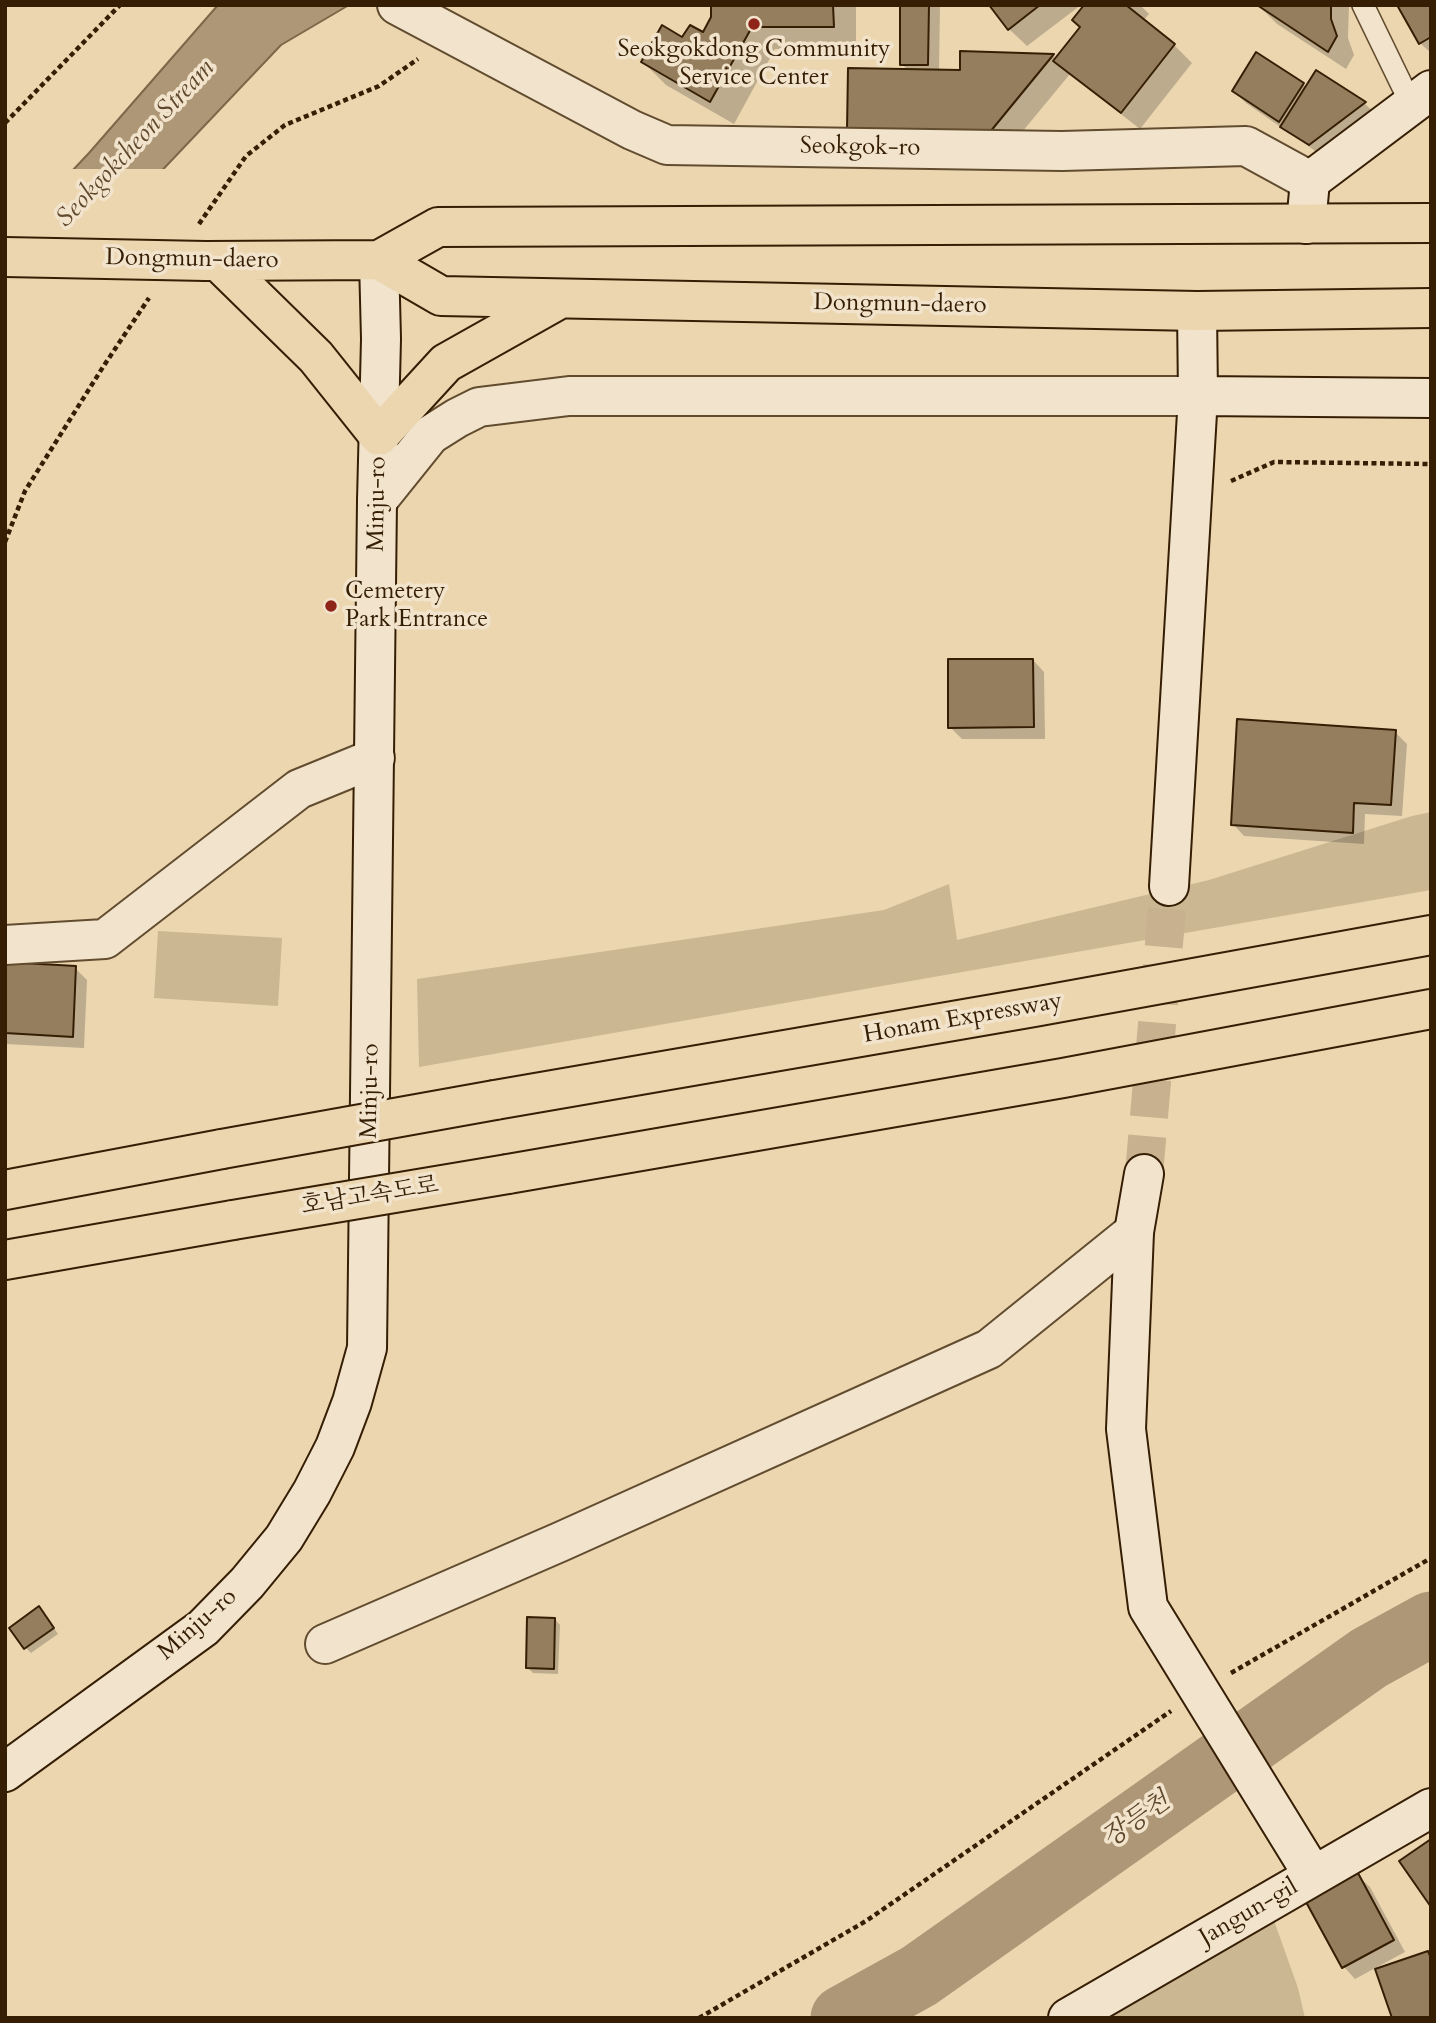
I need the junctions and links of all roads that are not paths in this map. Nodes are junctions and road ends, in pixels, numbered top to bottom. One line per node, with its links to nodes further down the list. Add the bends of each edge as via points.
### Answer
1 (397, 5): 4 (street, Seokgok-ro, via 667,145 1062,151 1246,146)
2 (1363, 5): 3 (lane)
3 (1421, 97): 4 (street)
4 (1310, 181): 6 (street)
5 (1431, 223): 6 (main road, Dongmun-daero)
6 (1306, 224): 8 (main road, Dongmun-daero, via 438,227)
7 (5, 257): 9 (main road, Dongmun-daero, bridge)
8 (379, 260): 9 (main road, Dongmun-daero); 10 (main road, Dongmun-daero, via 441,296); 15 (street, Minju-ro)
9 (212, 261): 15 (main road, via 316,357)
10 (560, 299): 12 (main road, Dongmun-daero); 15 (main road, via 446,363)
11 (1431, 308): 12 (main road, Dongmun-daero)
12 (1197, 311): 13 (street)
13 (1198, 396): 14 (street); 16 (street, via 569,396 479,407 430,435); 18 (street)
14 (1431, 398)
15 (379, 436): 16 (street, Minju-ro)
16 (377, 501): 17 (street, Minju-ro)
17 (375, 758): 20 (street, via 299,789 105,939); 27 (street, Minju-ro, via 367,1348 352,1402 312,1492 284,1538 247,1583 203,1628)
18 (1168, 886)
19 (1431, 935): 23 (main road, Honam Expressway, bridge)
20 (5, 945)
21 (1431, 1009): 25 (main road, 호남고속도로, bridge, via 1049,1080)
22 (1144, 1174): 24 (street)
23 (5, 1190)
24 (1134, 1232): 26 (street, via 989,1349); 29 (street, via 1126,1430 1148,1607)
25 (5, 1260)
26 (325, 1644)
27 (5, 1772)
28 (1431, 1808): 29 (street, Jangun-gil)
29 (1313, 1875): 30 (street, Jangun-gil)
30 (1068, 2018)

